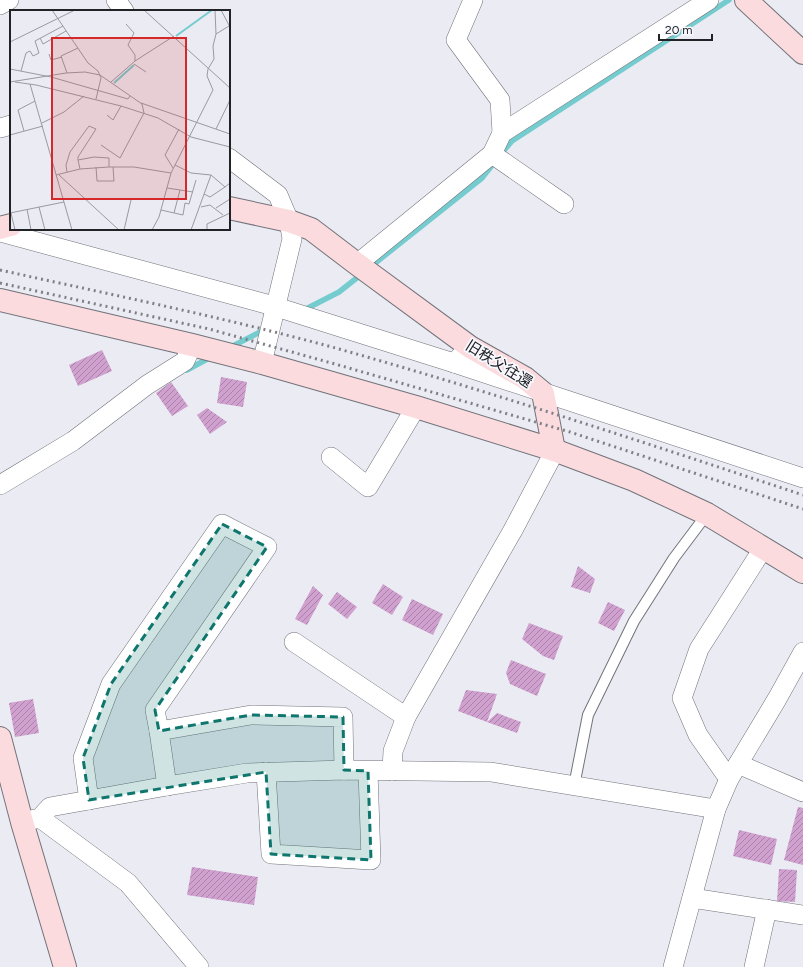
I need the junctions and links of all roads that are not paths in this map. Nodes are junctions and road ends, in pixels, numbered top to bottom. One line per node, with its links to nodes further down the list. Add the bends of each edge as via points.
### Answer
1 (9, 0): 6 (street)
2 (116, 0): 7 (street)
3 (473, 0): 11 (street, via 456,40 500,100)
4 (709, 0): 11 (street)
5 (746, 0): 8 (street)
6 (0, 5)
7 (123, 10)
8 (803, 53)
9 (10, 125): 10 (street)
10 (0, 128)
11 (502, 133): 12 (street)
12 (492, 154): 14 (street); 20 (street)
13 (230, 159): 16 (street, via 278,195)
14 (564, 204)
15 (230, 208): 16 (street, 旧秩父往還)
16 (289, 221): 20 (street, 旧秩父往還, via 311,229); 22 (street, via 292,239)
17 (10, 225): 18 (street)
18 (0, 228)
19 (0, 232): 22 (street)
20 (356, 264): 24 (street, 旧秩父往還)
21 (0, 300): 23 (street)
22 (276, 307): 25 (street); 26 (street)
23 (192, 345): 26 (street); 32 (street, via 186,361 147,385 73,441)
24 (470, 347): 25 (street); 27 (street, 旧秩父往還, via 525,378)
25 (454, 362): 27 (street)
26 (262, 363): 28 (street)
27 (543, 393): 29 (street, 旧秩父往還); 31 (street)
28 (416, 407): 29 (street); 30 (street, via 368,488)
29 (554, 450): 33 (street, via 634,480); 38 (street, via 513,530)
30 (331, 457)
31 (803, 478)
32 (0, 485)
33 (707, 514): 34 (street); 47 (lane, via 674,558 630,627 588,715)
34 (764, 547): 35 (street); 44 (street, via 699,649 682,698 698,735)
35 (803, 572)
36 (294, 642): 38 (street)
37 (803, 652): 44 (street)
38 (406, 717): 43 (street, via 393,751)
39 (159, 731): 41 (street, via 251,715 343,717); 46 (street); 49 (street, via 155,710 267,547 222,524 111,684 83,758)
40 (0, 738): 51 (street)
41 (344, 770): 42 (street); 45 (street)
42 (368, 771): 43 (street); 45 (street, via 371,860 271,854)
43 (392, 771): 47 (street, via 491,772)
44 (734, 771): 48 (street); 50 (street)
45 (266, 772): 46 (street)
46 (167, 786): 49 (street)
47 (574, 786): 50 (street)
48 (803, 792)
49 (89, 800): 51 (street, via 50,807)
50 (716, 809): 52 (street)
51 (31, 820): 55 (street); 56 (street, via 128,883)
52 (692, 898): 53 (street); 57 (street)
53 (768, 909): 54 (street); 58 (street)
54 (803, 915)
55 (66, 967)
56 (199, 967)
57 (673, 967)
58 (754, 967)

